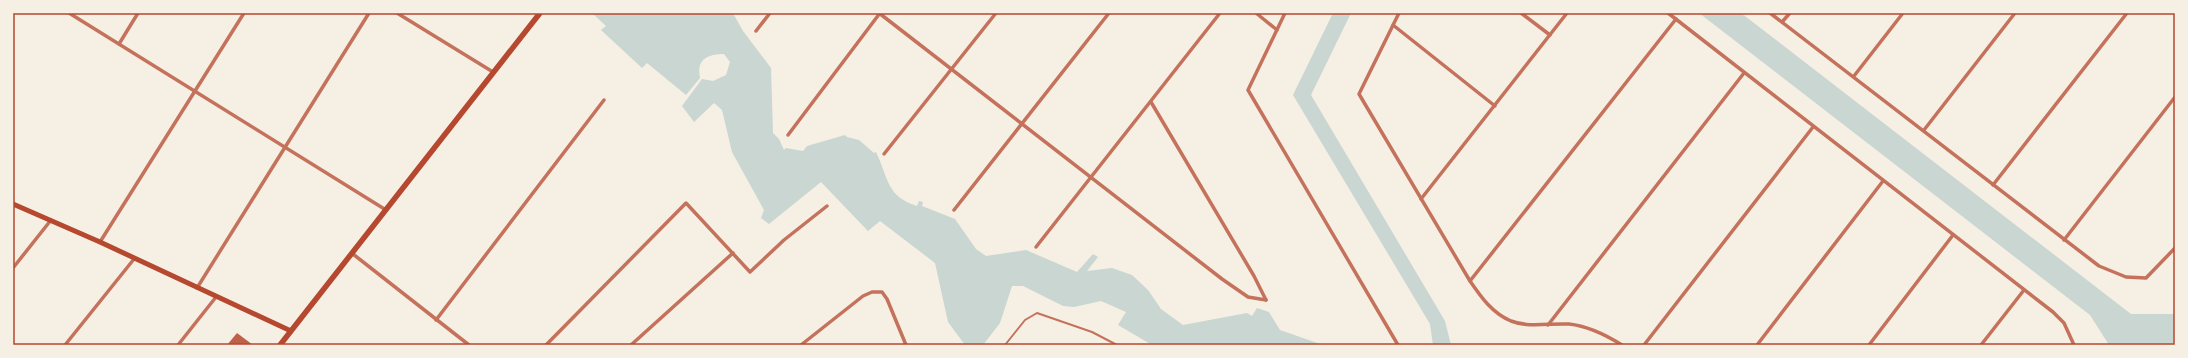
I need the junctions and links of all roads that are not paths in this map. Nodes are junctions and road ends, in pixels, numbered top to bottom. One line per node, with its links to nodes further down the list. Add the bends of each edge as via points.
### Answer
1 (69, 13): 29 (street)
2 (138, 13): 29 (street)
3 (244, 13): 34 (street)
4 (369, 13): 43 (street)
5 (397, 13): 31 (street)
6 (540, 13): 31 (main road)
7 (770, 13): 27 (street)
8 (880, 13): 30 (street); 42 (street)
9 (996, 13): 30 (street)
10 (1109, 13): 39 (street)
11 (1220, 13): 37 (street)
12 (1256, 13): 26 (street)
13 (1285, 13): 26 (street)
14 (1398, 13): 25 (street)
15 (1521, 13): 28 (street)
16 (1567, 13): 28 (street)
17 (1668, 13): 23 (street)
18 (1770, 13): 24 (street)
19 (1790, 13): 24 (street)
20 (1903, 13): 33 (street)
21 (2015, 13): 41 (street)
22 (2127, 13): 47 (street)
23 (1676, 19): 32 (street); 63 (street)
24 (1782, 22): 33 (street)
25 (1393, 25): 38 (street); 48 (street, via 1359,94)
26 (1278, 30): 80 (street, via 1248,90)
27 (756, 31)
28 (1550, 35): 38 (street)
29 (119, 44): 34 (street)
30 (952, 69): 39 (street); 44 (street)
31 (494, 72): 51 (main road)
32 (1744, 73): 40 (street); 68 (street)
33 (1854, 76): 41 (street)
34 (194, 91): 43 (street); 56 (street)
35 (2175, 97): 55 (street)
36 (604, 100): 67 (street)
37 (1151, 102): 45 (street); 45 (street, via 1266,300 1248,297)
38 (1495, 106): 48 (street)
39 (1022, 123): 45 (street); 52 (street)
40 (1813, 127): 46 (street); 82 (street)
41 (1924, 130): 47 (street)
42 (788, 135)
43 (284, 147): 51 (street); 64 (street)
44 (884, 154)
45 (1092, 177): 57 (street)
46 (1883, 181): 54 (street); 83 (street)
47 (1993, 185): 55 (street)
48 (1422, 199): 63 (street)
49 (13, 204): 53 (main road)
50 (827, 206): 59 (street, via 784,240 750,272)
51 (386, 210): 60 (main road)
52 (954, 210)
53 (51, 220): 56 (main road); 62 (street)
54 (1953, 235): 65 (street); 84 (street)
55 (2064, 240): 58 (street, via 2099,266 2126,277 2146,278)
56 (100, 242): 61 (main road)
57 (1036, 247)
58 (2175, 248)
59 (733, 253): 74 (street, via 686,203); 75 (street)
60 (353, 254): 67 (street); 69 (main road)
61 (134, 259): 64 (main road); 70 (street)
62 (13, 268)
63 (1470, 281): 68 (street, via 1484,302 1511,321)
64 (197, 288): 66 (main road)
65 (2024, 290): 85 (street); 86 (street, via 2064,323)
66 (216, 297): 69 (main road); 71 (street)
67 (436, 320): 73 (street)
68 (1548, 325): 81 (street, via 1583,326)
69 (291, 331): 72 (main road)
70 (65, 345)
71 (178, 345)
72 (280, 345)
73 (469, 345)
74 (546, 345)
75 (631, 345)
76 (801, 345): 77 (street, via 863,296 877,292 882,292 888,299)
77 (906, 345)
78 (1005, 345): 79 (lane, via 1025,320 1037,313 1092,332)
79 (1118, 345)
80 (1398, 345)
81 (1622, 345)
82 (1644, 345)
83 (1757, 345)
84 (1869, 345)
85 (1981, 345)
86 (2074, 345)

